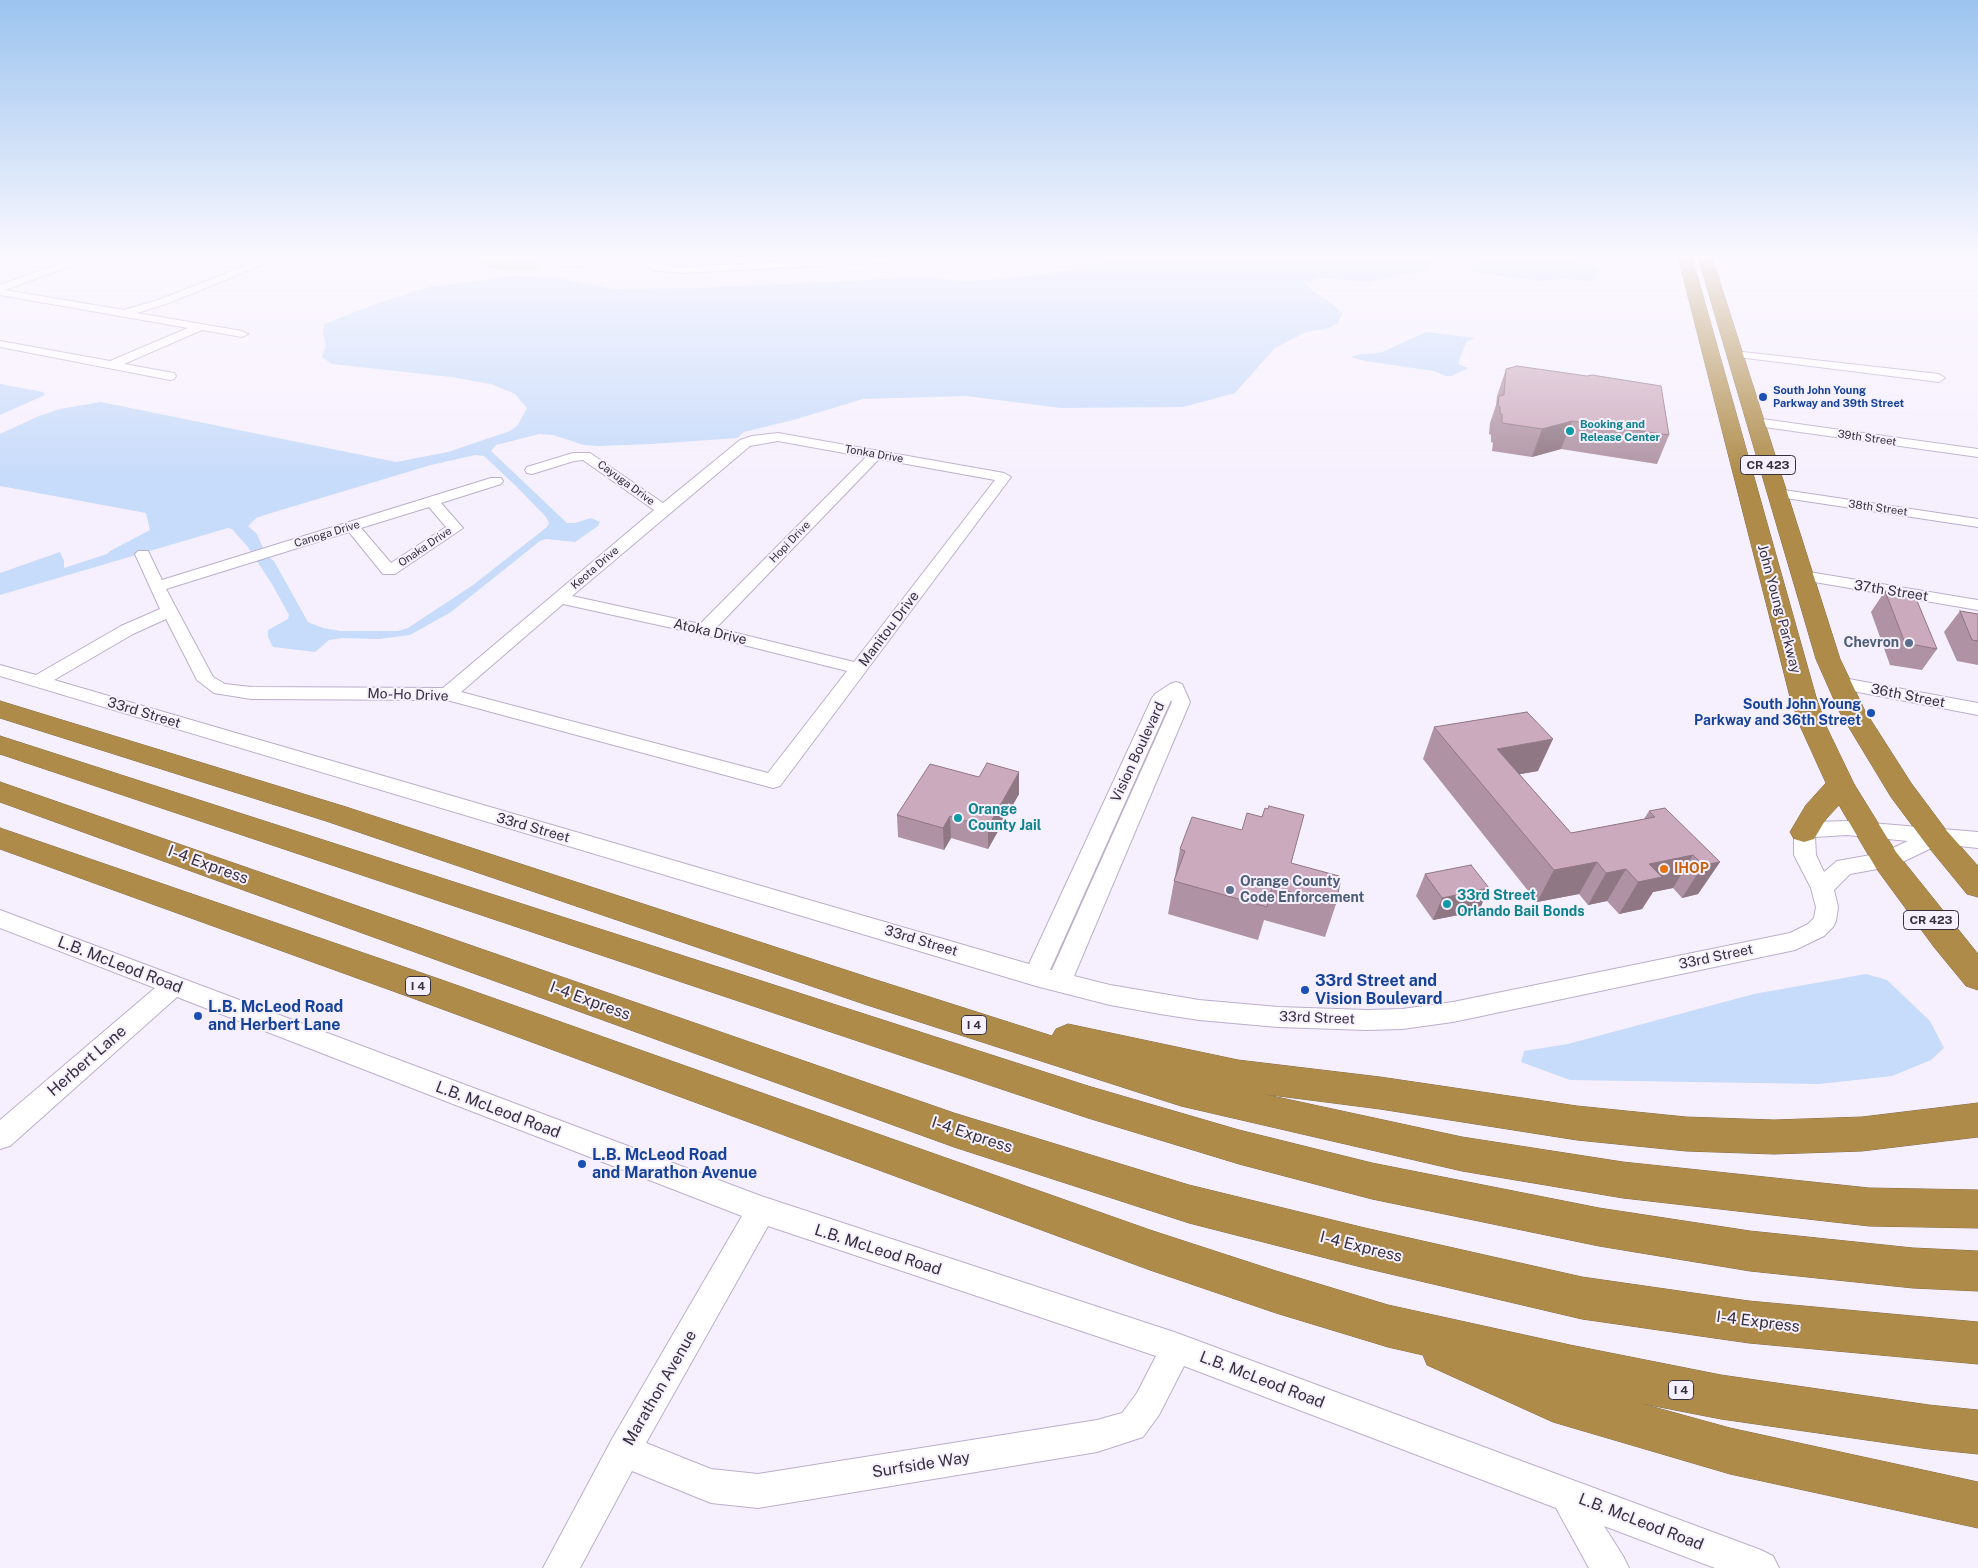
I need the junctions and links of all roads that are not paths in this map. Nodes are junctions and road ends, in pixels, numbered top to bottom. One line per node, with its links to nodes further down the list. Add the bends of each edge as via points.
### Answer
1 (195, 330): 8 (street)
2 (215, 330): 5 (street)
3 (1705, 330): 11 (highway, John Young Parkway / CR 423)
4 (1727, 330): 7 (highway, CR 423)
5 (242, 334)
6 (0, 344): 8 (street)
7 (1734, 354): 10 (street); 12 (highway, CR 423)
8 (111, 365): 9 (street)
9 (170, 376)
10 (1939, 378)
11 (1722, 393): 12 (highway); 24 (highway, John Young Parkway / CR 423)
12 (1755, 422): 14 (street, 39th Street); 19 (highway, CR 423)
13 (745, 443): 15 (street, Tonka Drive, via 778,437); 21 (street, Keota Drive)
14 (1978, 453)
15 (876, 454): 17 (street, Tonka Drive); 31 (street, Hopi Drive)
16 (532, 470): 21 (street, Cayuga Drive, via 585,456)
17 (1004, 478): 32 (street, Manitou Drive)
18 (496, 481): 20 (street, Canoga Drive)
19 (1777, 493): 22 (street, 38th Street); 26 (highway, CR 423)
20 (432, 501): 23 (street, Canoga Drive); 23 (street, Onaka Drive, via 455,528 389,571)
21 (663, 510): 28 (street, Keota Drive)
22 (1978, 523)
23 (352, 526): 27 (street, Canoga Drive)
24 (1762, 544): 26 (highway); 41 (highway, John Young Parkway / CR 423, via 1803,697)
25 (143, 554): 27 (street, Mo-Ho Drive)
26 (1803, 576): 29 (street, 37th Street); 34 (highway, CR 423)
27 (157, 587): 30 (street, Mo-Ho Drive)
28 (560, 598): 31 (street, Atoka Drive); 36 (street, Keota Drive)
29 (1978, 605)
30 (172, 614): 35 (street); 36 (street, Mo-Ho Drive, via 206,680 220,689 251,693)
31 (704, 630): 32 (street, Atoka Drive)
32 (859, 668): 40 (street, Manitou Drive)
33 (0, 670): 35 (street, 33rd Street)
34 (1838, 682): 38 (street, 36th Street); 45 (highway, CR 423, via 1873,747)
35 (44, 683): 54 (street, 33rd Street)
36 (447, 694): 40 (street, Mo-Ho Drive)
37 (0, 709): 58 (highway, I 4, via 336,814)
38 (1978, 709)
39 (0, 745): 63 (highway, via 1088,1102 1239,1147 1372,1181 1599,1227 1750,1251 1914,1268)
40 (773, 781)
41 (1841, 785): 43 (highway, John Young Parkway / CR 423); 44 (highway, via 1816,812)
42 (0, 792): 65 (highway, I-4 Express, via 954,1130 1190,1204 1582,1298 1750,1322)
43 (1868, 830): 44 (street, via 1829,828); 45 (street); 48 (highway, John Young Parkway / CR 423)
44 (1804, 832): 50 (street, 33rd Street, via 1805,855)
45 (1936, 837): 47 (street); 48 (street); 49 (highway, CR 423)
46 (0, 838): 64 (highway, I 4, via 1150,1250)
47 (1978, 840)
48 (1886, 860): 50 (street, via 1845,867); 52 (highway, John Young Parkway / CR 423)
49 (1978, 886)
50 (1822, 888): 56 (street, 33rd Street, via 1827,907 1825,921 1795,941 1478,1008 1411,1018 1332,1020 1199,1010)
51 (0, 919): 57 (street, L.B. McLeod Road)
52 (1945, 938): 53 (highway); 55 (highway, John Young Parkway / CR 423)
53 (1978, 966)
54 (1036, 976): 56 (street, 33rd Street); 56 (street, Vision Boulevard, via 1161,698 1176,688 1181,702)
55 (1978, 977)
56 (1059, 982)
57 (175, 985): 60 (street, Herbert Lane); 62 (street, L.B. McLeod Road)
58 (867, 991): 59 (highway, via 1035,1032 1238,1075 1577,1123 1686,1134 1774,1137 1862,1134); 61 (highway, I 4, via 1181,1090 1462,1154 1623,1180 1869,1207)
59 (1978, 1120)
60 (0, 1137)
61 (1978, 1209)
62 (761, 1210): 66 (street, L.B. McLeod Road); 68 (street, Marathon Avenue)
63 (1978, 1271)
64 (1388, 1326): 67 (highway, I 4, via 1721,1397); 70 (highway, via 1553,1400 1730,1451)
65 (1973, 1343)
66 (1177, 1348): 68 (street, Surfside Way, via 1148,1404 1132,1426 1097,1436 758,1491 711,1486); 69 (street, L.B. McLeod Road)
67 (1978, 1432)
68 (624, 1450): 71 (street, Marathon Avenue)
69 (1567, 1494): 72 (street); 73 (street, L.B. McLeod Road)
70 (1978, 1505)
71 (561, 1568)
72 (1611, 1568)
73 (1761, 1568)

